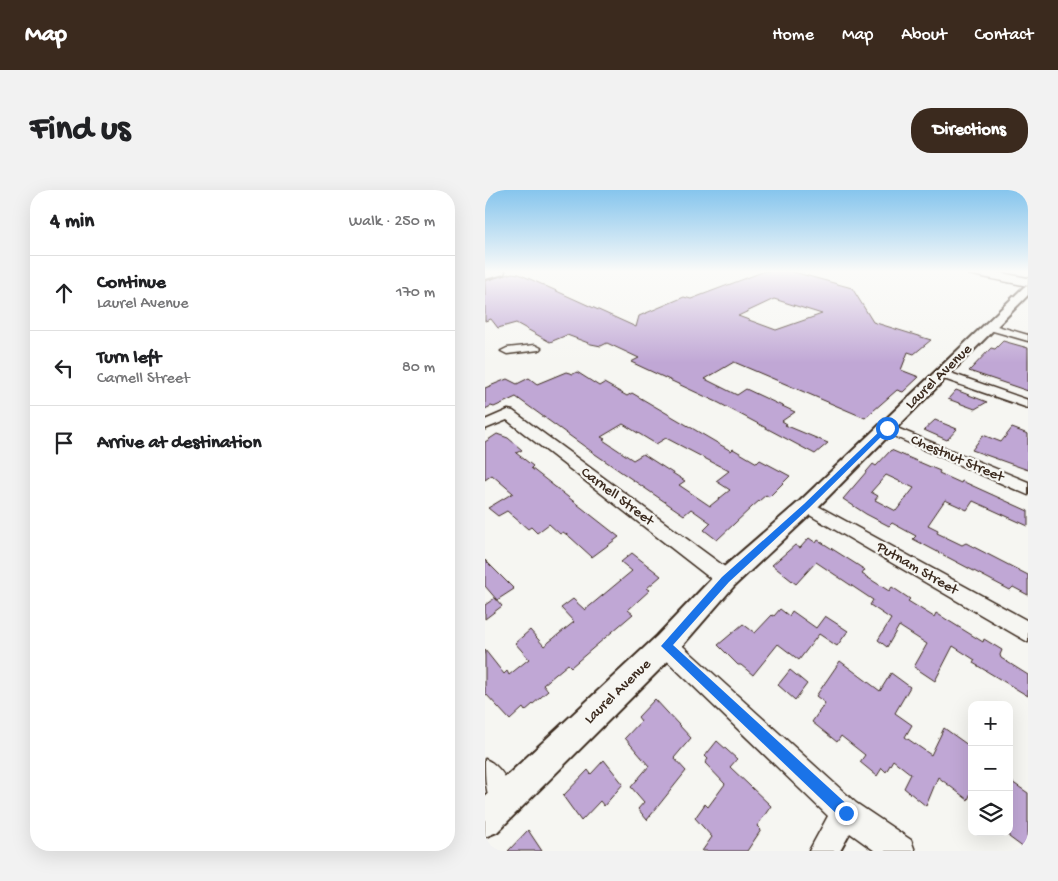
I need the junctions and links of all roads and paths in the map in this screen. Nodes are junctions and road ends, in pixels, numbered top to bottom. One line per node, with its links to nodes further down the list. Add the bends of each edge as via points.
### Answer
1 (1015, 302): 2 (street, Laurel Avenue)
2 (990, 327): 3 (street); 6 (street, Laurel Avenue)
3 (1028, 338)
4 (535, 348): 5 (street)
5 (507, 351)
6 (942, 374): 7 (street); 9 (street, Laurel Avenue)
7 (1028, 404)
8 (485, 425): 12 (street, Carnell Street, via 508,414)
9 (887, 428): 10 (street, Chestnut Street); 11 (street, Laurel Avenue)
10 (1028, 489)
11 (807, 506): 12 (street, Laurel Avenue); 13 (street, Putnam Street)
12 (726, 579): 14 (street, Laurel Avenue)
13 (1028, 632)
14 (666, 646): 16 (street, Laurel Avenue); 17 (street)
15 (485, 772): 16 (street)
16 (495, 811)
17 (846, 813): 18 (street); 19 (street)
18 (824, 851)
19 (900, 851)

